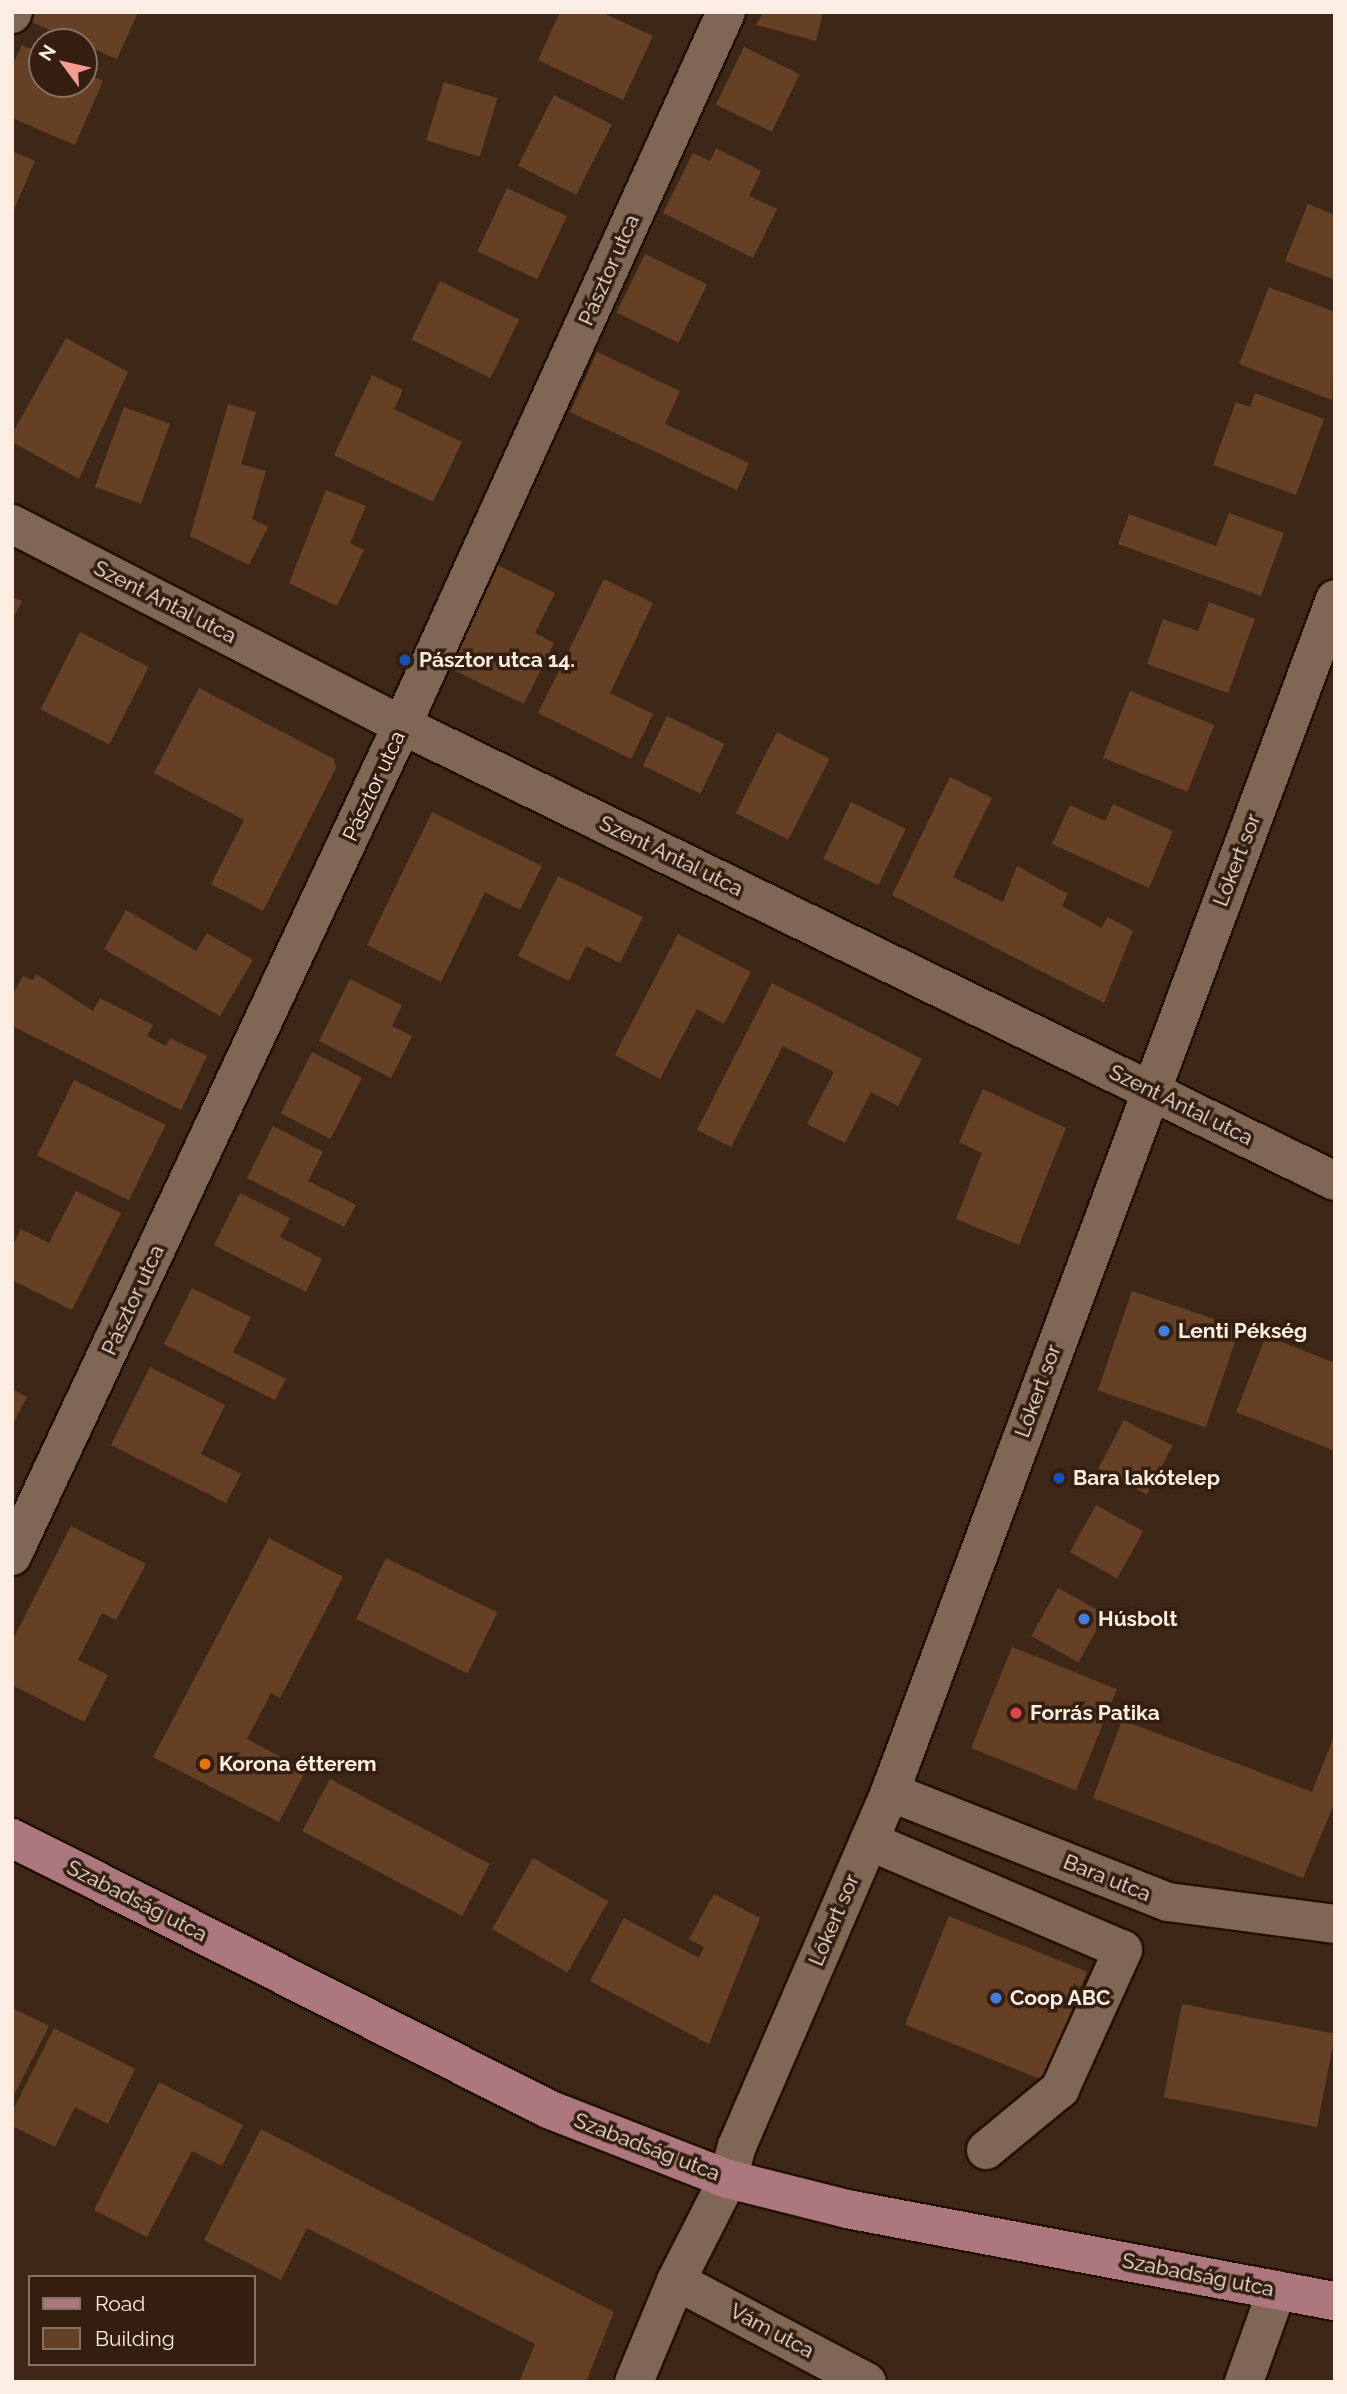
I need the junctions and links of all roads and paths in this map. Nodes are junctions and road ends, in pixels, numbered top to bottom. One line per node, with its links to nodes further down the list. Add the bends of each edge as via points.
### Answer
1 (726, 12): 4 (street, Pásztor utca)
2 (12, 524): 4 (street, Szent Antal utca)
3 (1335, 599): 5 (street, Lőkert sor)
4 (402, 725): 5 (street, Szent Antal utca); 7 (street, Pásztor utca)
5 (1150, 1091): 6 (street, Szent Antal utca); 8 (street, Lőkert sor)
6 (1335, 1181)
7 (12, 1556)
8 (890, 1792): 10 (street, Lőkert sor); 11 (street, Bara utca, via 1168,1902)
9 (12, 1838): 13 (main road, Szabadság utca, via 548,2109)
10 (869, 1840): 12 (street, via 1123,1950 1060,2089); 13 (street, Lőkert sor, via 737,2146)
11 (1335, 1924)
12 (986, 2150)
13 (728, 2179): 14 (street, Lőkert sor); 15 (main road, Szabadság utca, via 847,2210)
14 (677, 2281): 17 (street, Lőkert sor); 18 (street, Vám utca)
15 (1277, 2290): 16 (main road, Szabadság utca); 19 (street)
16 (1335, 2301)
17 (634, 2382)
18 (867, 2382)
19 (1244, 2382)

